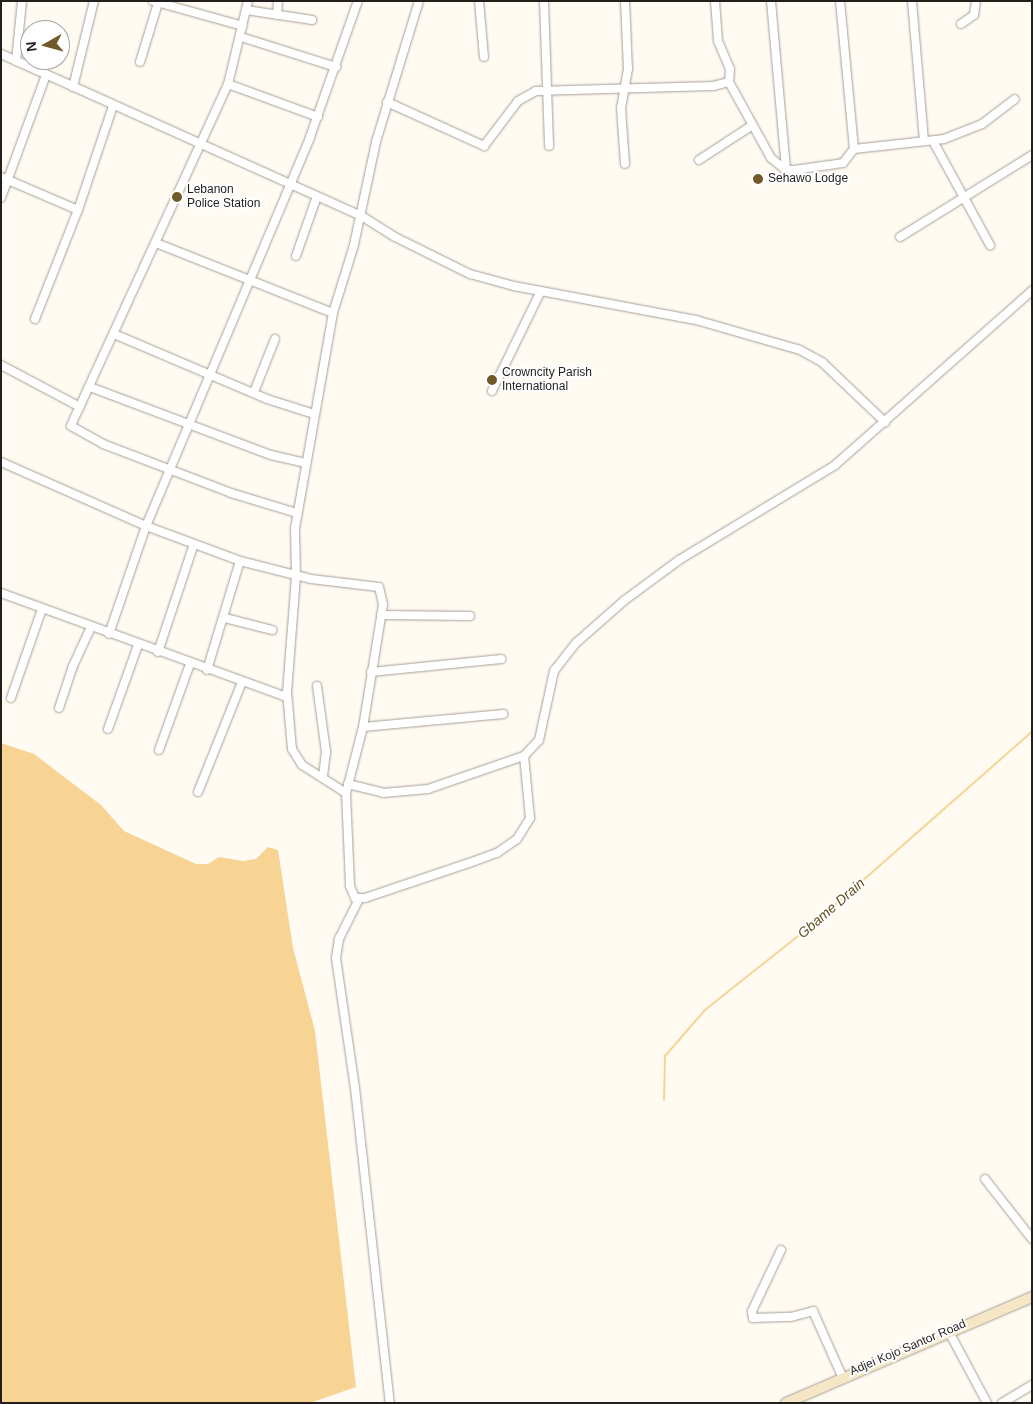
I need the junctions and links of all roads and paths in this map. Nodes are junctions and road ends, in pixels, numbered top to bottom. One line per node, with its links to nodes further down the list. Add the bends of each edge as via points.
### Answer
1 (22, 1): 23 (street)
2 (94, 1): 29 (street)
3 (278, 1): 16 (street)
4 (358, 1): 25 (street)
5 (419, 1): 33 (street)
6 (479, 1): 22 (street)
7 (544, 1): 31 (street)
8 (625, 1): 30 (street, via 628,69)
9 (715, 1): 27 (street, via 718,41 730,69)
10 (771, 1): 45 (street)
11 (840, 1): 41 (street)
12 (912, 1): 37 (street)
13 (976, 1): 18 (street, via 974,15)
14 (156, 2): 19 (street); 24 (street)
15 (247, 6): 16 (street); 19 (street)
16 (277, 15): 17 (street)
17 (312, 20)
18 (962, 24)
19 (243, 26): 20 (street)
20 (241, 36): 25 (street); 28 (street)
21 (1, 54): 23 (street)
22 (484, 58)
23 (16, 61): 26 (street)
24 (140, 62)
25 (336, 67): 35 (street)
26 (46, 75): 29 (street); 46 (street)
27 (729, 82): 30 (street, via 713,86); 36 (street)
28 (228, 84): 35 (street); 40 (street)
29 (73, 87): 34 (street)
30 (624, 88): 31 (street); 44 (street, via 621,108)
31 (549, 90): 33 (street, via 526,95 518,101 484,146); 39 (street)
32 (1015, 100): 38 (street, via 969,130)
33 (387, 102): 52 (street)
34 (113, 106): 40 (street); 51 (street)
35 (318, 117): 47 (street)
36 (751, 126): 43 (street); 45 (street, via 771,158)
37 (924, 140): 38 (street); 41 (street)
38 (933, 141): 50 (street)
39 (549, 146)
40 (201, 147): 47 (street); 54 (street)
41 (854, 149): 45 (street, via 849,159 832,166)
42 (1032, 155): 50 (street)
43 (699, 160)
44 (625, 164)
45 (786, 170)
46 (5, 179): 48 (street); 51 (street)
47 (288, 185): 49 (street); 57 (street)
48 (1, 198)
49 (316, 199): 52 (street); 56 (street)
50 (963, 199): 53 (street); 55 (street)
51 (78, 210): 61 (street)
52 (360, 215): 58 (street, via 395,237 470,274); 60 (street)
53 (900, 237)
54 (156, 243): 57 (street); 62 (street)
55 (990, 245)
56 (296, 256)
57 (249, 282): 60 (street); 65 (street)
58 (541, 291): 67 (street); 71 (street, via 696,320 800,350 823,363)
59 (1032, 291): 71 (street)
60 (333, 313): 70 (street)
61 (35, 318)
62 (114, 334): 65 (street); 66 (street)
63 (275, 339): 68 (street)
64 (1, 365): 69 (street)
65 (212, 375): 68 (street); 72 (street)
66 (90, 387): 69 (street); 72 (street)
67 (492, 391)
68 (254, 392): 70 (street)
69 (80, 407): 75 (street, via 73,430)
70 (314, 414): 74 (street)
71 (885, 422): 104 (street, via 820,476 680,560 593,627 554,671 539,740)
72 (190, 425): 74 (street, via 271,455); 75 (street)
73 (1, 462): 77 (street)
74 (306, 463): 76 (street)
75 (170, 469): 76 (street, via 231,494); 77 (street)
76 (297, 512): 80 (street)
77 (146, 526): 78 (street); 88 (street)
78 (194, 544): 79 (street); 90 (street)
79 (240, 560): 80 (street); 85 (street)
80 (296, 576): 83 (street, via 379,587 383,597); 97 (street)
81 (1, 593): 82 (street)
82 (42, 609): 86 (street); 98 (street)
83 (381, 615): 84 (street); 94 (street)
84 (470, 616)
85 (225, 618): 87 (street); 93 (street)
86 (91, 628): 88 (street); 99 (street, via 73,666)
87 (272, 630)
88 (109, 634): 89 (street)
89 (138, 645): 90 (street); 102 (street)
90 (158, 652): 92 (street)
91 (501, 659): 94 (street)
92 (190, 664): 93 (street); 103 (street)
93 (206, 670): 95 (street)
94 (371, 672): 101 (street)
95 (242, 682): 97 (street); 107 (street)
96 (317, 686): 105 (street, via 326,752)
97 (287, 696): 105 (street, via 292,749 302,765)
98 (11, 698)
99 (59, 708)
100 (503, 714): 101 (street)
101 (363, 727): 106 (street)
102 (108, 729)
103 (159, 750)
104 (524, 756): 106 (street, via 428,789 383,793); 109 (street, via 530,818 517,839 497,853)
105 (323, 778): 108 (street)
106 (348, 784): 108 (street)
107 (198, 792)
108 (346, 793): 109 (street, via 350,886 351,894)
109 (359, 899): 117 (street, via 339,939 336,958)
110 (986, 1179): 111 (street)
111 (1032, 1239)
112 (781, 1250): 115 (street, via 752,1310 753,1318 791,1317 813,1311)
113 (1032, 1297): 114 (street, Adjei Kojo Santor Road)
114 (949, 1332): 115 (street, Adjei Kojo Santor Road); 119 (street)
115 (842, 1376): 118 (street, Adjei Kojo Santor Road)
116 (1032, 1385): 120 (street)
117 (390, 1403)
118 (786, 1403)
119 (987, 1403)
120 (1002, 1403)

